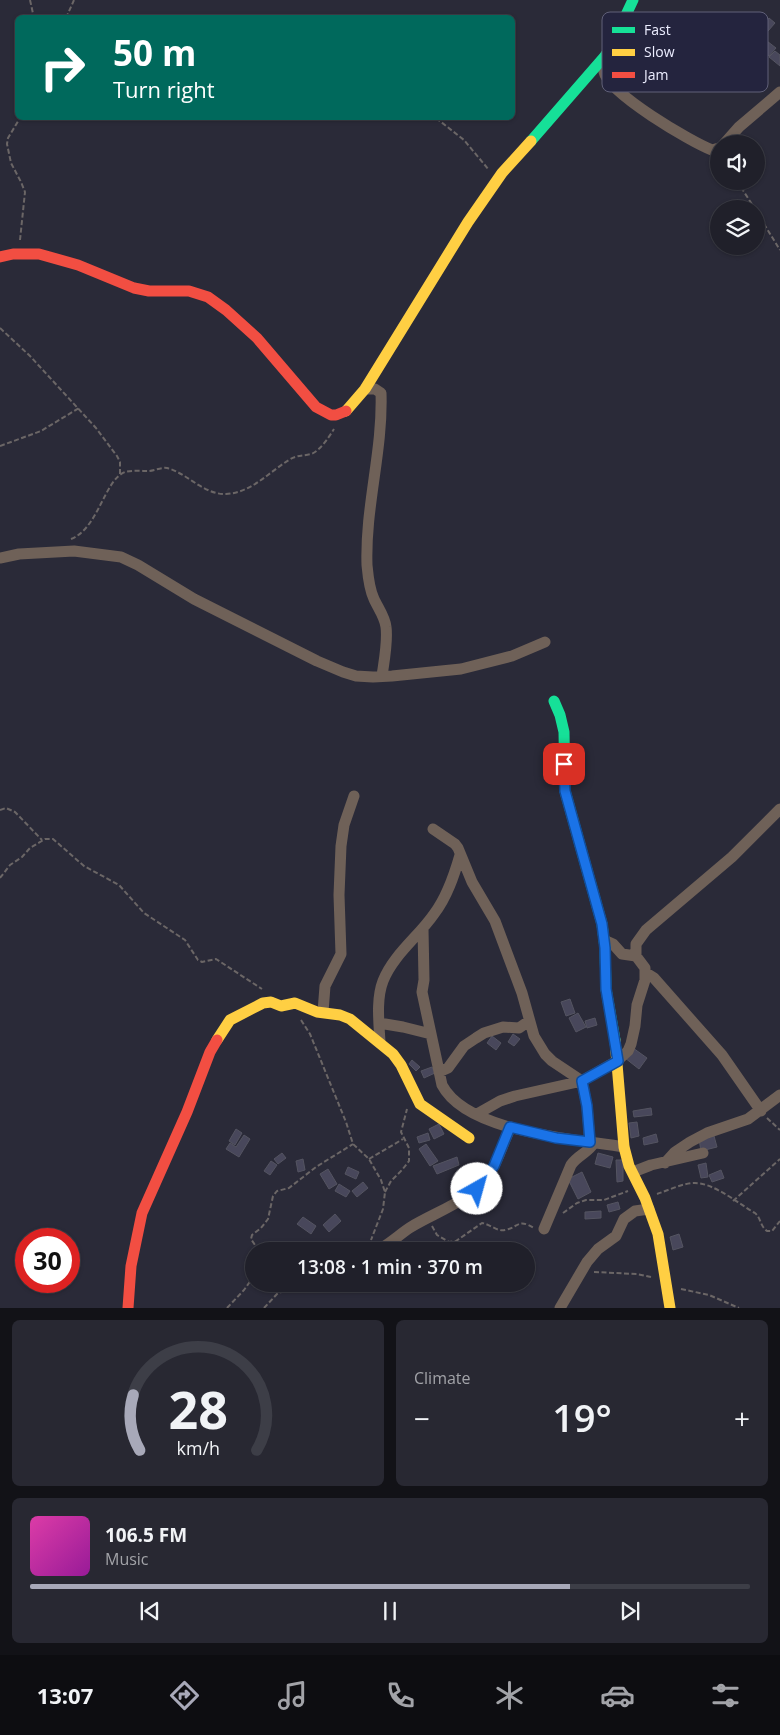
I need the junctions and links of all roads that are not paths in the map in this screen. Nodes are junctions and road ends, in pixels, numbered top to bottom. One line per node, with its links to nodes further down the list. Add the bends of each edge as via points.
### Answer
1 (602, 59): 7 (street, via 500,177 455,242)
2 (620, 92): 5 (street, via 686,138)
3 (780, 92): 4 (street)
4 (732, 135)
5 (710, 149)
6 (0, 257): 7 (street, via 18,252 48,256 136,289 202,293 218,303 262,343 318,409 332,416 348,410)
7 (365, 389): 10 (street, via 376,389 381,393 378,457 367,543 369,583 386,626)
8 (0, 558): 10 (street, via 74,551 121,558 317,661 356,676)
9 (545, 642): 10 (street, via 477,666)
10 (382, 676)
11 (554, 701): 17 (street, via 564,732 565,791)
12 (354, 796): 20 (street, via 341,846 341,954 325,986)
13 (780, 809): 18 (street, via 710,877 646,930 636,944)
14 (433, 829): 15 (street, via 455,844)
15 (460, 855): 16 (street, via 442,902); 21 (street, via 495,921)
16 (423, 929): 22 (street, via 388,970 380,992); 23 (street, via 422,992)
17 (604, 940): 18 (street, via 622,954); 25 (street, via 606,989)
18 (636, 956): 19 (street, via 643,962)
19 (646, 974): 25 (street, via 631,1044); 29 (street, via 654,978 722,1055)
20 (323, 1012): 24 (street, via 350,1019); 41 (street, via 295,1003 281,1006 263,1003 230,1020 221,1032 142,1213 131,1266)
21 (529, 1021): 26 (street, via 519,1028 503,1027 484,1033 464,1046 448,1068); 27 (street, via 545,1054)
22 (379, 1024): 23 (street); 24 (street)
23 (431, 1034): 26 (street)
24 (380, 1042): 32 (street, via 401,1064 420,1104)
25 (618, 1061): 27 (street); 34 (street)
26 (440, 1072): 30 (street, via 446,1092)
27 (582, 1081): 30 (street, via 515,1096); 33 (street)
28 (780, 1095): 29 (street)
29 (760, 1111): 36 (street, via 690,1142)
30 (477, 1114): 31 (street)
31 (510, 1127): 33 (street, via 556,1138); 40 (street, via 494,1166 477,1189)
32 (470, 1138)
33 (592, 1142): 34 (street); 39 (street, via 587,1152 571,1165)
34 (624, 1147): 37 (street)
35 (704, 1153): 36 (street)
36 (665, 1163): 37 (street)
37 (633, 1172): 38 (street)
38 (647, 1203): 42 (street, via 624,1219 616,1236 598,1249 581,1270); 43 (street, via 658,1234)
39 (544, 1229)
40 (382, 1242)
41 (128, 1308)
42 (560, 1308)
43 (670, 1308)

